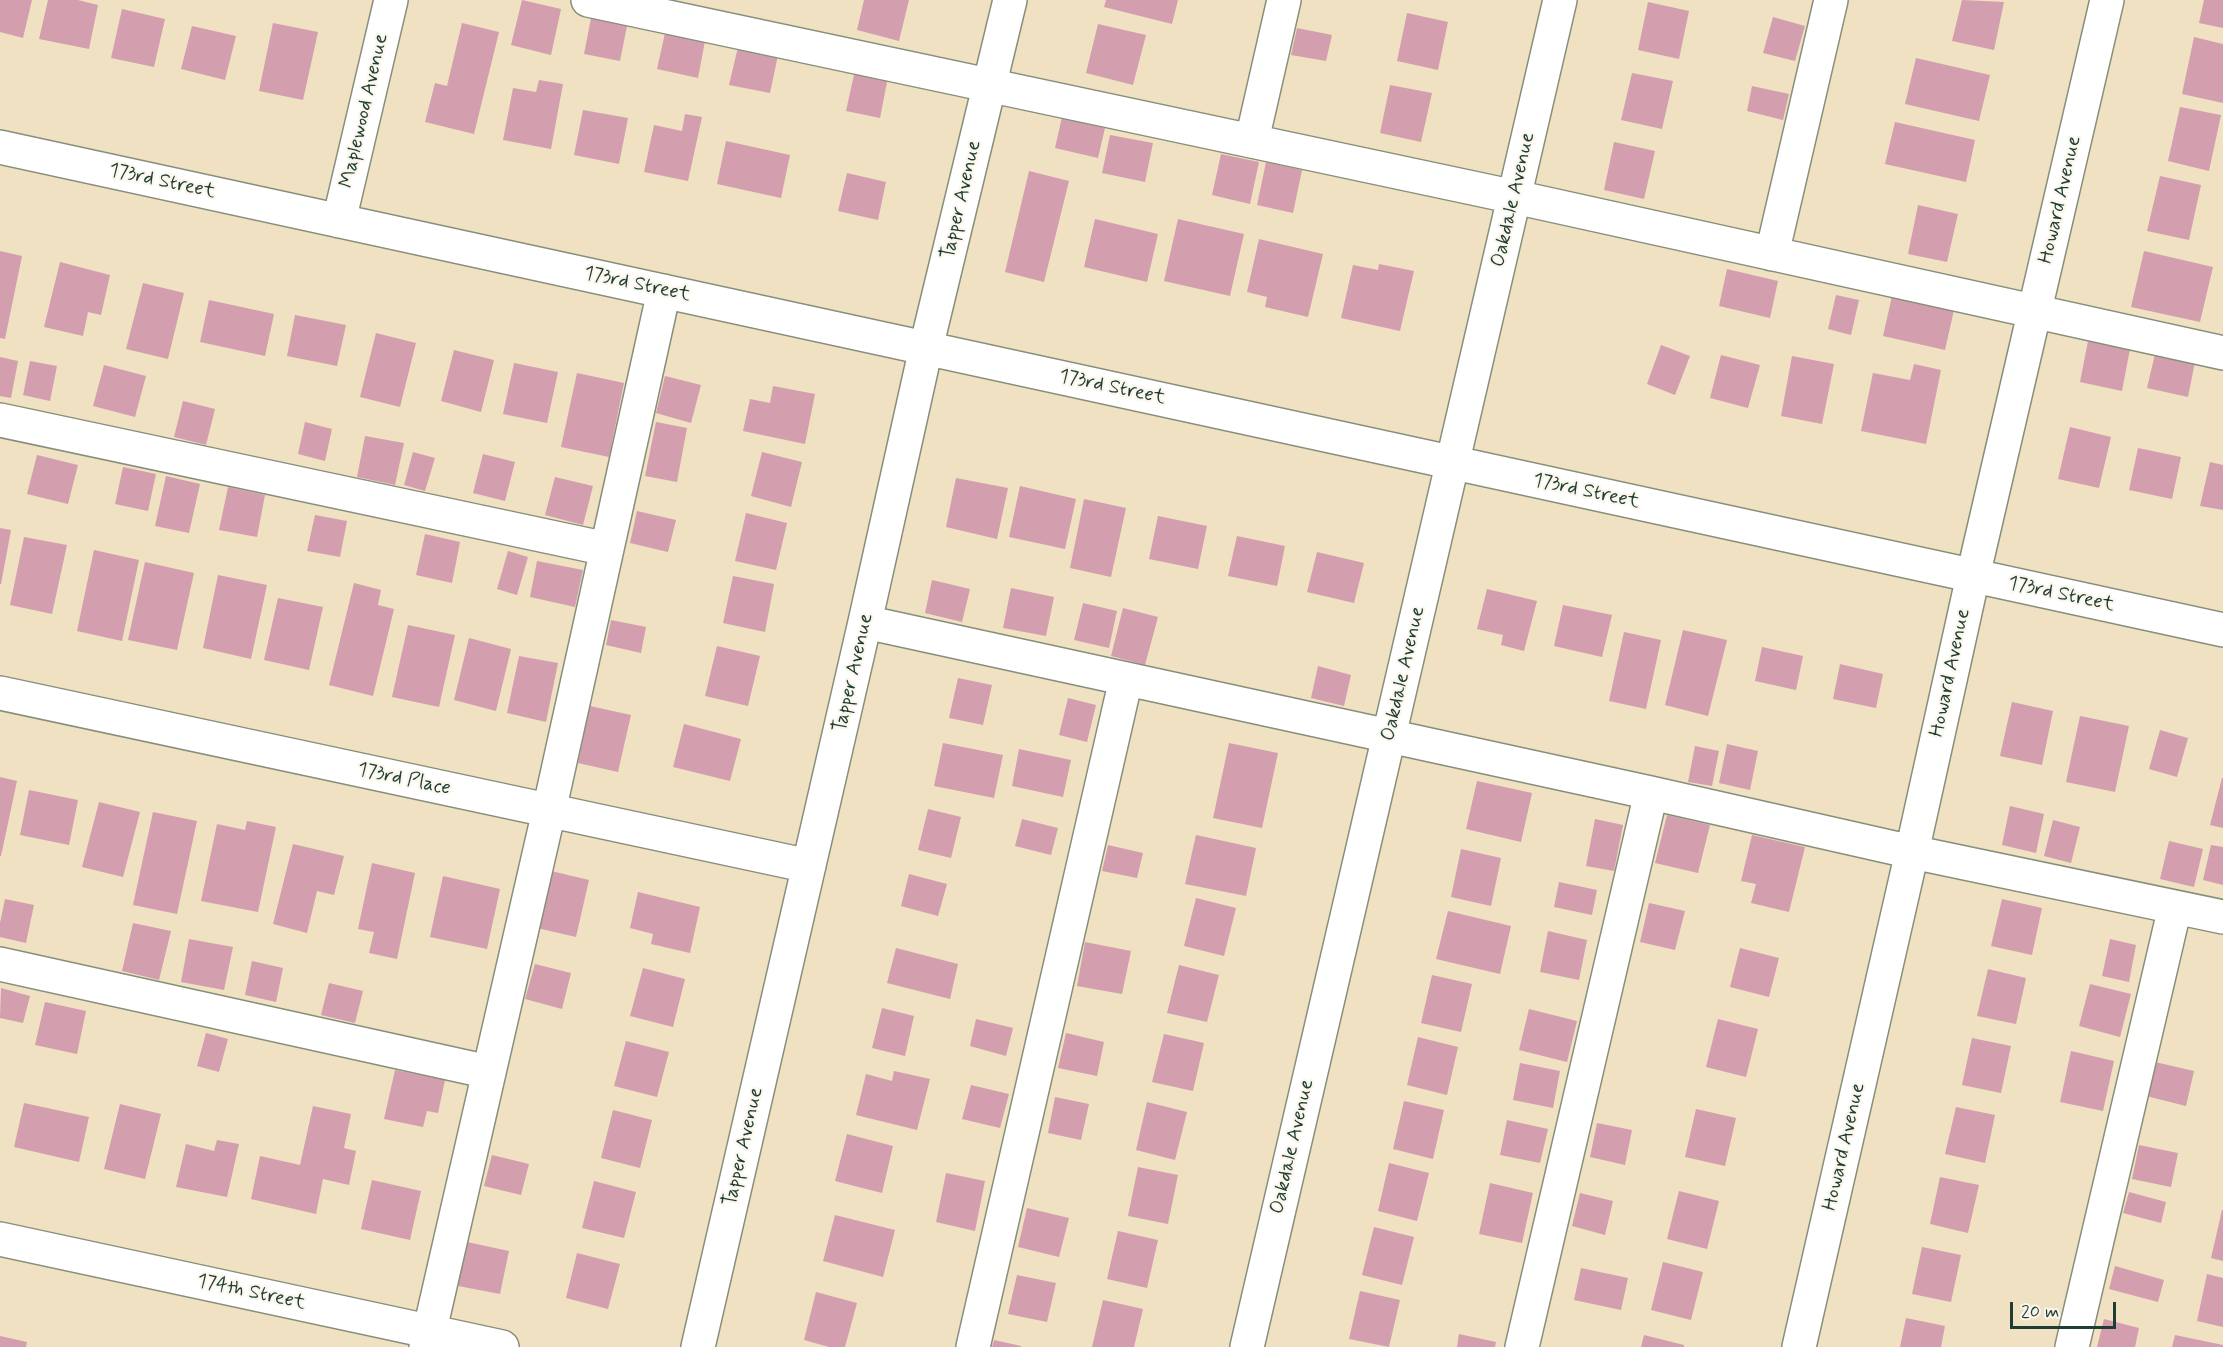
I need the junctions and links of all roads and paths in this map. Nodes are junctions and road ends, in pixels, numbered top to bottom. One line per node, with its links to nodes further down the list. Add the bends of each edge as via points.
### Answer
1 (391, 0): 13 (street, Maplewood Avenue)
2 (588, 0): 8 (street)
3 (1010, 0): 9 (street, Tapper Avenue)
4 (1284, 0): 10 (street)
5 (1560, 0): 12 (street, Oakdale Avenue)
6 (1831, 0): 14 (street)
7 (2107, 0): 16 (street, Howard Avenue)
8 (691, 11): 9 (street)
9 (990, 84): 10 (street); 17 (street, Tapper Avenue)
10 (1252, 140): 12 (street)
11 (0, 147): 13 (street, 173rd Street)
12 (1515, 197): 14 (street); 20 (street, Oakdale Avenue)
13 (339, 221): 15 (street, 173rd Street)
14 (1772, 254): 16 (street)
15 (664, 291): 17 (street, 173rd Street); 21 (street)
16 (2034, 312): 18 (street); 22 (street, Howard Avenue)
17 (926, 348): 20 (street, 173rd Street); 23 (street, Tapper Avenue)
18 (2223, 353)
19 (0, 420): 21 (street)
20 (1452, 462): 22 (street, 173rd Street); 27 (street, Oakdale Avenue)
21 (607, 549): 29 (street)
22 (1972, 576): 24 (street, 173rd Street); 30 (street, Howard Avenue)
23 (865, 622): 25 (street); 31 (street, Tapper Avenue)
24 (2223, 630)
25 (1126, 679): 27 (street); 40 (street)
26 (0, 693): 29 (street, 173rd Place)
27 (1389, 736): 28 (street); 41 (street, Oakdale Avenue)
28 (1651, 793): 30 (street); 42 (street)
29 (549, 811): 31 (street, 173rd Place); 35 (street)
30 (1912, 852): 32 (street); 43 (street, Howard Avenue)
31 (809, 866): 39 (street, Tapper Avenue)
32 (2175, 907): 33 (street); 44 (street)
33 (2223, 917)
34 (0, 964): 35 (street)
35 (489, 1072): 37 (street)
36 (0, 1239): 37 (street, 174th Street)
37 (428, 1339): 38 (street, 174th Street)
38 (502, 1347)
39 (698, 1347)
40 (974, 1347)
41 (1246, 1347)
42 (1522, 1347)
43 (1799, 1347)
44 (2072, 1347)

